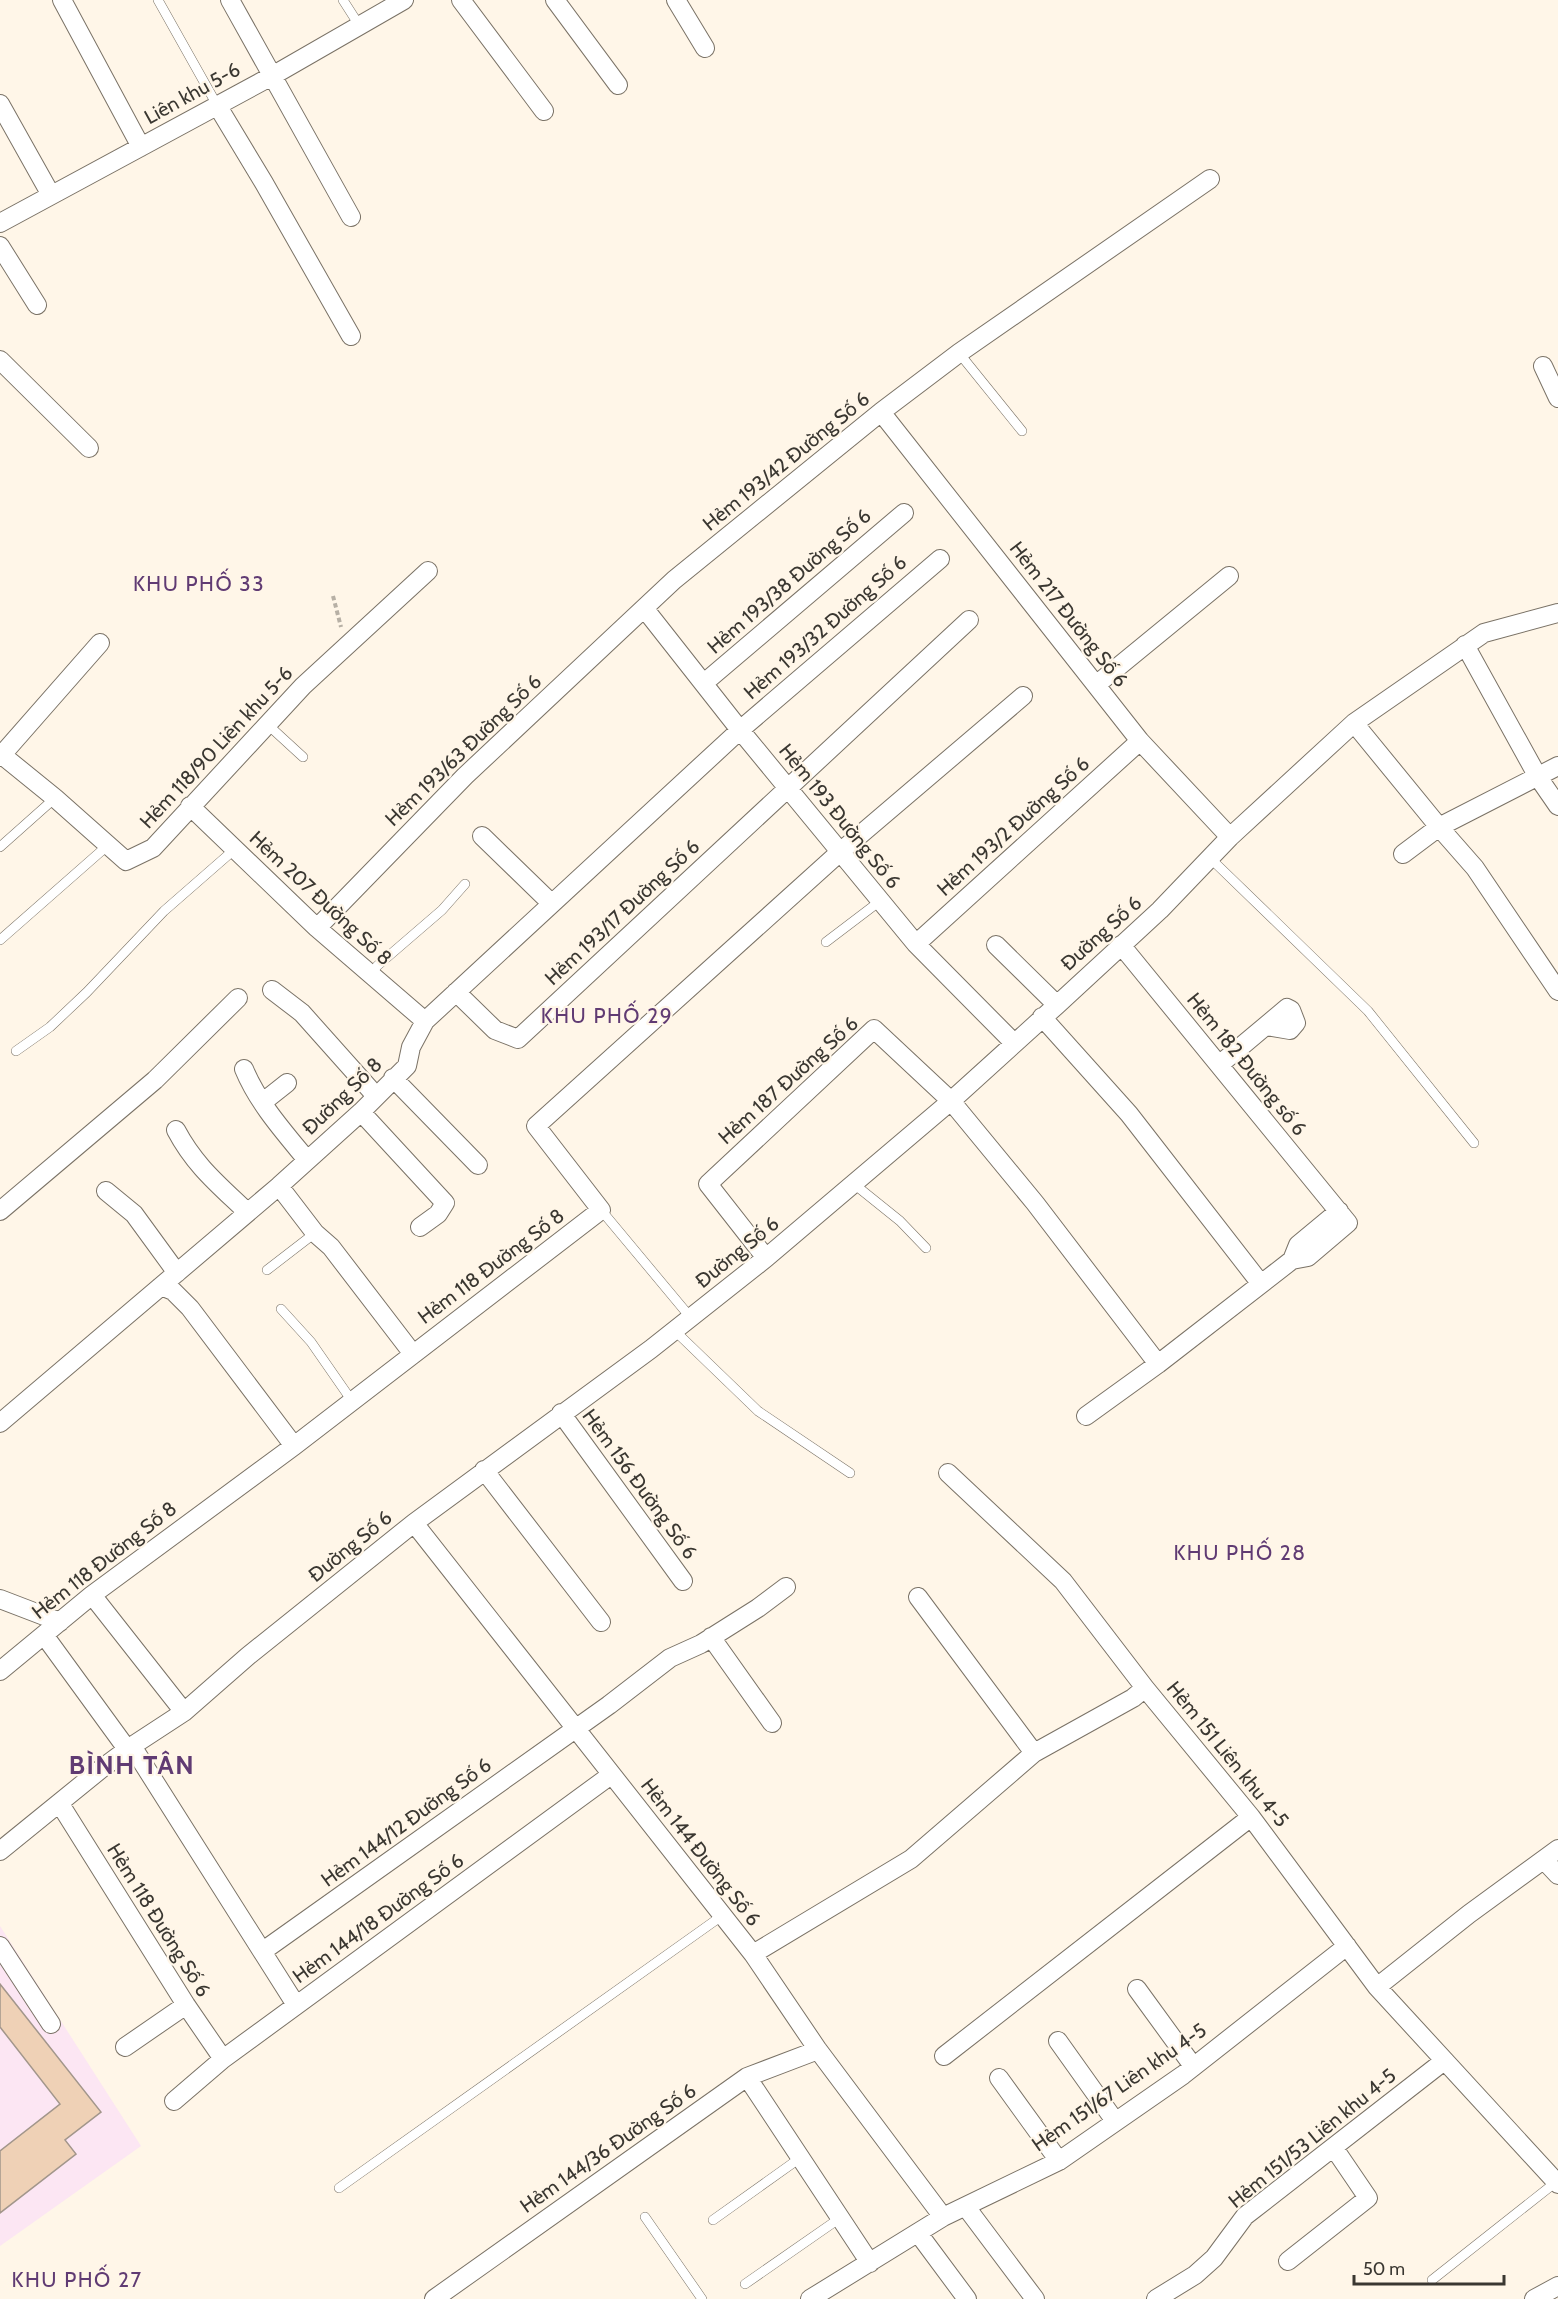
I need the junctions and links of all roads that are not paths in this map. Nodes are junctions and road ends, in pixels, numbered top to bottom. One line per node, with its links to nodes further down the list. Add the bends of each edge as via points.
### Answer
1 (62, 0): 16 (street)
2 (158, 0): 14 (lane)
3 (230, 0): 11 (street)
4 (343, 0): 9 (lane)
5 (405, 0): 9 (street, Liên khu 5-6)
6 (461, 0): 15 (street)
7 (555, 0): 12 (street)
8 (676, 0): 10 (street)
9 (359, 25): 11 (street, Liên khu 5-6)
10 (705, 48)
11 (272, 76): 14 (street, Liên khu 5-6); 19 (street)
12 (618, 85)
13 (0, 104): 18 (street)
14 (217, 105): 16 (street, Liên khu 5-6); 23 (street)
15 (544, 111)
16 (141, 147): 18 (street, Liên khu 5-6)
17 (1210, 179): 24 (street, Hẻm 193/42 Đường Số 6)
18 (51, 195): 20 (street, Liên khu 5-6)
19 (351, 217)
20 (0, 223)
21 (0, 246): 22 (street)
22 (37, 305)
23 (351, 336)
24 (959, 352): 28 (street, Hẻm 193/42 Đường Số 6); 29 (lane)
25 (0, 360): 30 (street)
26 (1543, 366): 27 (street)
27 (1558, 398)
28 (881, 412): 35 (street, Hẻm 193/42 Đường Số 6); 41 (street, Hẻm 217 Đường Số 6)
29 (1022, 431)
30 (89, 448)
31 (904, 513): 40 (street, Hẻm 193/38 Đường Số 6)
32 (940, 559): 45 (street, Hẻm 193/32 Đường Số 6)
33 (428, 571): 44 (street, Hẻm 118/90 Liên khu 5-6)
34 (1228, 576): 41 (street)
35 (644, 608): 40 (street, Hẻm 193 Đường Số 6); 67 (street, Hẻm 193/63 Đường Số 6, via 465,776)
36 (1558, 613): 39 (street, Đường Số 6, via 1484,633)
37 (969, 620): 51 (street)
38 (100, 643): 47 (street)
39 (1465, 645): 43 (street, Đường Số 6); 50 (street)
40 (704, 683): 45 (street, Hẻm 193 Đường Số 6)
41 (1096, 685): 46 (street, Hẻm 217 Đường Số 6)
42 (1023, 696): 61 (street)
43 (1354, 723): 55 (street); 57 (street, Đường Số 6)
44 (267, 724): 48 (lane); 53 (street, Hẻm 118/90 Liên khu 5-6)
45 (740, 730): 51 (street, Hẻm 193 Đường Số 6); 66 (street, Đường Số 8)
46 (1140, 741): 57 (street, Hẻm 217 Đường Số 6); 70 (street, Hẻm 193/2 Đường Số 6)
47 (1, 756): 52 (street, Hẻm 118/90 Liên khu 5-6)
48 (303, 757)
49 (1558, 766): 50 (street)
50 (1538, 777): 54 (street); 55 (street)
51 (788, 788): 61 (street, Hẻm 193 Đường Số 6); 76 (street, Hẻm 193/17 Đường Số 6, via 518,1039 495,1030)
52 (55, 798): 58 (street, Hẻm 118/90 Liên khu 5-6); 59 (lane)
53 (190, 806): 58 (street, Hẻm 118/90 Liên khu 5-6, via 153,848 126,861); 60 (street, Hẻm 207 Đường Số 8)
54 (1558, 806)
55 (1439, 827): 62 (street); 75 (street, via 1475,868)
56 (482, 836): 66 (street)
57 (1230, 837): 63 (street, Đường Số 6)
58 (107, 846): 68 (lane)
59 (0, 847)
60 (235, 849): 67 (street, Hẻm 207 Đường Số 8); 83 (lane, via 164,911 50,1027)
61 (840, 852): 65 (street, Hẻm 193 Đường Số 6); 99 (street, via 536,1126)
62 (1403, 854)
63 (1209, 858): 72 (street, Đường Số 6); 93 (lane, via 1368,1011)
64 (465, 884): 73 (lane)
65 (880, 901): 69 (lane); 70 (street, Hẻm 193 Đường Số 6)
66 (551, 903): 76 (street, Đường Số 8)
67 (317, 928): 73 (street, Hẻm 207 Đường Số 8)
68 (0, 940)
69 (826, 942)
70 (915, 945): 82 (street, Hẻm 193 Đường Số 6)
71 (996, 945): 78 (street)
72 (1121, 945): 78 (street, Đường Số 6); 84 (street, Hẻm 182 Đường số 6)
73 (371, 975): 80 (street, Hẻm 207 Đường Số 8)
74 (272, 990): 88 (street, via 302,1013)
75 (1558, 991)
76 (456, 992): 80 (street, Đường Số 8)
77 (238, 998): 100 (street, via 155,1080)
78 (1057, 1005): 79 (street, Đường Số 6)
79 (1042, 1017): 82 (street, Đường Số 6); 108 (street, via 1129,1114)
80 (425, 1021): 86 (street, Đường Số 8, via 411,1047 407,1066)
81 (1266, 1026): 84 (street)
82 (1014, 1042): 89 (street, Đường Số 6)
83 (16, 1050)
84 (1219, 1065): 108 (street, Hẻm 182 Đường số 6, via 1339,1211 1298,1245 1292,1260)
85 (244, 1069): 90 (street)
86 (393, 1078): 88 (street, Đường Số 8); 95 (street)
87 (287, 1083): 90 (street)
88 (376, 1096): 91 (street, Đường Số 8)
89 (951, 1101): 96 (street, Đường Số 6); 105 (street, Hẻm 187 Đường Số 6, via 874,1029 708,1184); 114 (street)
90 (263, 1102): 94 (street)
91 (361, 1112): 94 (street, Đường Số 8); 102 (street, via 445,1203 438,1214)
92 (176, 1130): 101 (street, via 200,1168)
93 (1474, 1143)
94 (307, 1160): 97 (street, Đường Số 8)
95 (478, 1165)
96 (854, 1184): 104 (lane); 105 (street, Đường Số 6)
97 (279, 1186): 101 (street, Đường Số 8); 103 (street)
98 (106, 1191): 107 (street, via 134,1214)
99 (601, 1210): 111 (lane); 113 (street, Hẻm 118 Đường Số 8)
100 (0, 1211)
101 (247, 1212): 107 (street, Đường Số 8)
102 (420, 1227)
103 (315, 1233): 106 (lane); 113 (street, via 331,1248)
104 (926, 1248)
105 (766, 1258): 111 (street, Đường Số 6)
106 (267, 1270)
107 (177, 1273): 109 (street, Đường Số 8)
108 (1261, 1284): 114 (street)
109 (161, 1286): 118 (street, Đường Số 8); 119 (street, via 173,1291 190,1308)
110 (281, 1310): 115 (lane, via 311,1342)
111 (691, 1318): 112 (street, Đường Số 6)
112 (674, 1330): 116 (street, Đường Số 6); 121 (lane, via 758,1410)
113 (412, 1354): 115 (street, Hẻm 118 Đường Số 8)
114 (1158, 1364): 117 (street)
115 (352, 1401): 119 (street, Hẻm 118 Đường Số 8)
116 (561, 1413): 120 (street, Đường Số 6); 124 (street, Hẻm 156 Đường Số 6)
117 (1086, 1416)
118 (0, 1423)
119 (294, 1446): 126 (street, Hẻm 118 Đường Số 8)
120 (484, 1470): 123 (street, Đường Số 6); 130 (street)
121 (850, 1473)
122 (948, 1473): 134 (street, via 1063,1581)
123 (414, 1523): 135 (street, Đường Số 6); 137 (street, Hẻm 144 Đường Số 6)
124 (683, 1581)
125 (786, 1587): 132 (street, Hẻm 144/12 Đường Số 6)
126 (92, 1595): 129 (street, Hẻm 118 Đường Số 8); 135 (street)
127 (918, 1597): 139 (street)
128 (0, 1599): 129 (street)
129 (60, 1622): 131 (street, Hẻm 118 Đường Số 8)
130 (601, 1622)
131 (44, 1635): 133 (street, Hẻm 118 Đường Số 8); 138 (street)
132 (711, 1637): 136 (street); 137 (street, Hẻm 144/12 Đường Số 6, via 670,1658)
133 (0, 1671)
134 (1145, 1688): 139 (street, Hẻm 151 Liên khu 4-5); 142 (street, Hẻm 151 Liên khu 4-5)
135 (184, 1712): 138 (street, Đường Số 6)
136 (772, 1722)
137 (575, 1729): 140 (street, Hẻm 144 Đường Số 6); 149 (street, Hẻm 144/12 Đường Số 6)
138 (129, 1748): 141 (street, Đường Số 6); 149 (street)
139 (1034, 1754): 150 (street, Hẻm 151 Liên khu 4-5, via 911,1859)
140 (611, 1774): 146 (street, Hẻm 144 Đường Số 6); 154 (street, Hẻm 144/18 Đường Số 6)
141 (60, 1804): 143 (street, Đường Số 6); 153 (street, Hẻm 118 Đường Số 6)
142 (1251, 1817): 148 (street, Hẻm 151 Liên khu 4-5); 159 (street)
143 (0, 1851)
144 (1551, 1855): 145 (street); 151 (street)
145 (1558, 1875)
146 (723, 1915): 150 (street, Hẻm 144 Đường Số 6); 171 (lane)
147 (0, 1946): 155 (street)
148 (1347, 1946): 151 (street, Hẻm 151 Liên khu 4-5); 162 (street, Hẻm 151/67 Liên khu 4-5)
149 (263, 1952): 154 (street)
150 (753, 1954): 158 (street, Hẻm 144 Đường Số 6)
151 (1377, 1987): 161 (street, Hẻm 151 Liên khu 4-5)
152 (1137, 1989): 162 (street)
153 (186, 2005): 157 (street); 160 (street, Hẻm 118 Đường Số 6)
154 (297, 2005): 160 (street, Hẻm 144/18 Đường Số 6)
155 (51, 2024)
156 (1058, 2041): 166 (street)
157 (125, 2047)
158 (818, 2050): 163 (street, Hẻm 144/36 Đường Số 6); 174 (street, Hẻm 144 Đường Số 6)
159 (944, 2056)
160 (223, 2059): 165 (street, Hẻm 144/18 Đường Số 6)
161 (1444, 2061): 167 (street, Hẻm 151/53 Liên khu 4-5); 170 (street, Hẻm 151 Liên khu 4-5)
162 (1193, 2066): 166 (street, Hẻm 151/67 Liên khu 4-5)
163 (747, 2077): 168 (street); 184 (street, Hẻm 144/36 Đường Số 6)
164 (999, 2078): 169 (street)
165 (174, 2101)
166 (1115, 2121): 169 (street, Hẻm 151/67 Liên khu 4-5)
167 (1335, 2148): 178 (street, via 1368,2198); 188 (street, Hẻm 151/53 Liên khu 4-5, via 1245,2216 1214,2258 1195,2275)
168 (800, 2158): 175 (street); 176 (lane)
169 (1059, 2161): 172 (street, Hẻm 151/67 Liên khu 4-5)
170 (1557, 2183): 180 (lane)
171 (339, 2188)
172 (966, 2207): 174 (street, Hẻm 151/67 Liên khu 4-5); 187 (street)
173 (645, 2217): 185 (lane)
174 (943, 2217): 177 (street, Hẻm 151/67 Liên khu 4-5)
175 (840, 2218): 179 (street); 181 (lane)
176 (713, 2220)
177 (918, 2233): 179 (street, Hẻm 151/67 Liên khu 4-5); 186 (street)
178 (1288, 2260)
179 (870, 2263): 183 (street, Hẻm 151/67 Liên khu 4-5)
180 (1432, 2280)
181 (745, 2284)
182 (1558, 2286): 189 (street)
183 (816, 2298)
184 (434, 2299)
185 (702, 2299)
186 (967, 2299)
187 (1035, 2299)
188 (1156, 2299)
189 (1534, 2299)

